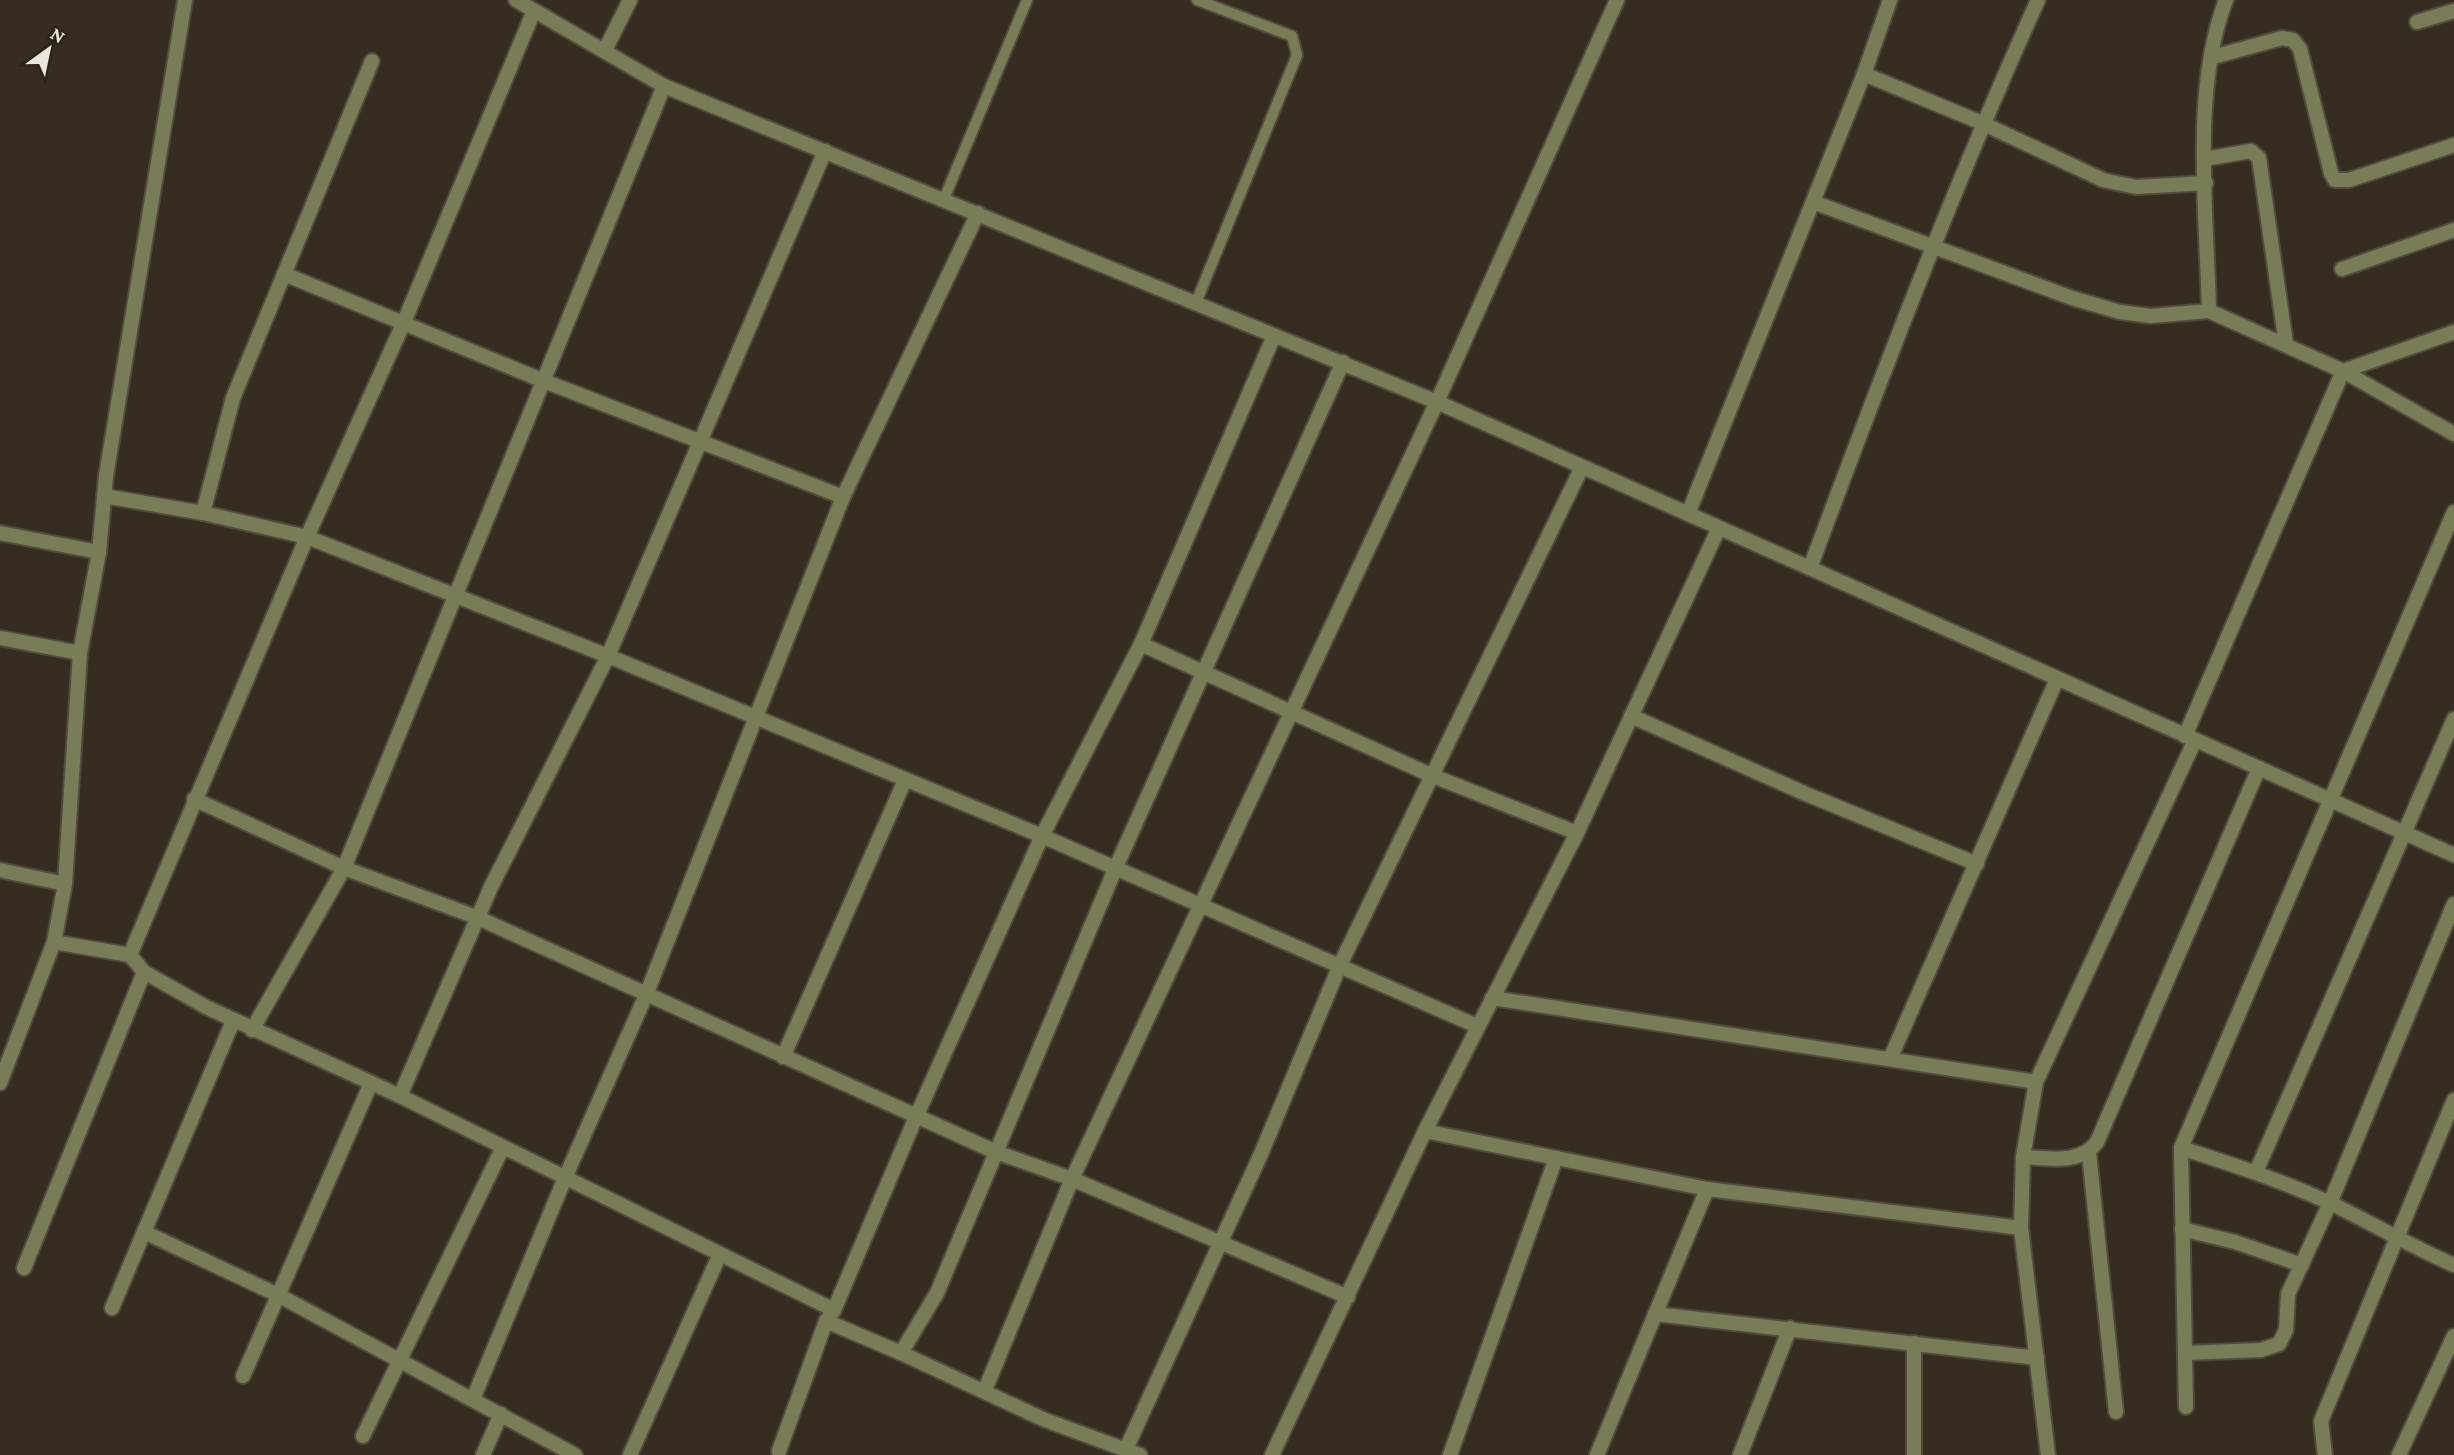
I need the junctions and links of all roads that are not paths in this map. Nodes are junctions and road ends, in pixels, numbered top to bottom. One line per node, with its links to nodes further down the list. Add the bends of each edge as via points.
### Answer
1 (186, 0): 43 (street)
2 (516, 0): 11 (street)
3 (630, 0): 13 (street)
4 (1027, 0): 23 (lane)
5 (1196, 0): 30 (lane, via 1292,36 1297,55)
6 (1616, 0): 39 (street)
7 (1890, 0): 16 (street)
8 (2038, 0): 18 (street)
9 (2226, 0): 14 (street)
10 (2454, 11): 12 (street)
11 (533, 13): 13 (street); 32 (street)
12 (2417, 22)
13 (605, 50): 17 (street)
14 (2213, 57): 19 (street, via 2282,38 2293,40 2300,49 2335,180 2349,180); 21 (street, via 2206,89)
15 (372, 61): 29 (street)
16 (1864, 74): 18 (street); 24 (street)
17 (664, 86): 20 (street); 38 (street)
18 (1982, 123): 22 (street, via 2103,180 2136,187); 27 (street)
19 (2454, 145)
20 (825, 151): 23 (street); 41 (street)
21 (2204, 159): 22 (street); 35 (street, via 2251,151 2259,158)
22 (2206, 183): 31 (street)
23 (944, 199): 25 (street)
24 (1813, 202): 27 (street); 47 (street)
25 (978, 213): 30 (street); 44 (street)
26 (2454, 230): 28 (street)
27 (1933, 248): 31 (street, via 2120,312 2151,316); 52 (street)
28 (2343, 269)
29 (284, 274): 32 (street); 46 (street, via 233,398)
30 (1195, 304): 34 (street)
31 (2209, 311): 35 (street)
32 (404, 322): 38 (street); 50 (street)
33 (2454, 332): 37 (street)
34 (1273, 338): 36 (street); 55 (street)
35 (2286, 344): 37 (street)
36 (1343, 362): 39 (street); 58 (street)
37 (2343, 371): 40 (street); 64 (street)
38 (544, 381): 41 (street); 53 (street)
39 (1437, 402): 42 (street); 60 (street)
40 (2454, 434)
41 (703, 441): 44 (street); 57 (street)
42 (1582, 467): 47 (street); 66 (street)
43 (104, 496): 46 (street); 51 (street)
44 (843, 497): 62 (street)
45 (2454, 512): 69 (street)
46 (203, 513): 50 (street)
47 (1688, 514): 48 (street)
48 (1718, 530): 52 (street); 61 (street)
49 (0, 533): 51 (street)
50 (307, 537): 53 (street); 68 (street)
51 (99, 552): 56 (street)
52 (1810, 568): 59 (street)
53 (456, 595): 57 (street); 76 (street)
54 (0, 638): 56 (street)
55 (1141, 644): 58 (street); 72 (street)
56 (80, 653): 78 (street)
57 (608, 656): 62 (street); 81 (street)
58 (1202, 670): 60 (street); 75 (street)
59 (2057, 678): 64 (street); 74 (street)
60 (1290, 712): 66 (street); 79 (street)
61 (1631, 716): 70 (street); 74 (street)
62 (755, 717): 67 (street); 86 (street)
63 (2454, 719): 71 (street)
64 (2190, 738): 65 (street); 93 (street)
65 (2259, 768): 69 (street); 103 (street)
66 (1433, 776): 70 (street); 84 (street)
67 (905, 780): 72 (street); 91 (street)
68 (194, 799): 76 (street); 83 (street)
69 (2331, 801): 71 (street); 101 (street)
70 (1577, 833): 87 (street)
71 (2404, 833): 73 (street); 106 (street)
72 (1042, 836): 75 (street); 98 (street)
73 (2454, 855)
74 (1977, 864): 92 (street)
75 (1116, 867): 79 (street); 102 (street)
76 (345, 868): 81 (street); 90 (street)
77 (0, 870): 78 (street)
78 (65, 884): 82 (street)
79 (1203, 904): 84 (street); 108 (street)
80 (2454, 904): 110 (street)
81 (476, 917): 86 (street); 96 (street)
82 (54, 942): 83 (street); 94 (street)
83 (130, 955): 85 (street)
84 (1340, 965): 89 (street); 115 (street)
85 (144, 972): 88 (street); 119 (street)
86 (646, 995): 91 (street); 107 (street)
87 (1492, 998): 89 (street); 92 (street)
88 (233, 1021): 90 (street); 113 (street)
89 (1477, 1026): 99 (street)
90 (252, 1031): 95 (street)
91 (783, 1057): 98 (street)
92 (1890, 1059): 93 (street)
93 (2036, 1082): 104 (street)
94 (0, 1083)
95 (370, 1083): 96 (street); 120 (street)
96 (400, 1096): 100 (street)
97 (2454, 1100): 114 (street)
98 (916, 1117): 102 (street); 124 (street)
99 (1425, 1131): 105 (street); 121 (street)
100 (503, 1147): 107 (street); 131 (street)
101 (2181, 1147): 106 (street); 112 (street)
102 (996, 1152): 108 (street); 128 (street, via 937,1293)
103 (2089, 1153): 104 (street, via 2077,1158); 136 (street)
104 (2023, 1157): 111 (street)
105 (1556, 1158): 109 (street); 146 (street)
106 (2256, 1172): 110 (street)
107 (565, 1178): 116 (street); 134 (street)
108 (1072, 1179): 115 (street); 133 (street)
109 (1707, 1189): 111 (street); 123 (street)
110 (2330, 1203): 114 (street); 117 (street)
111 (2021, 1228): 130 (street)
112 (2182, 1229): 117 (street, via 2235,1241); 129 (street)
113 (144, 1232): 120 (street); 122 (street)
114 (2397, 1240): 118 (street); 151 (street, via 2321,1421)
115 (1218, 1244): 121 (street); 139 (street)
116 (720, 1254): 124 (street); 143 (street)
117 (2302, 1265): 129 (street, via 2288,1294 2286,1330 2279,1345)
118 (2454, 1265)
119 (24, 1268)
120 (278, 1295): 131 (street); 132 (street)
121 (1348, 1297): 145 (street)
122 (112, 1308)
123 (1655, 1314): 125 (street); 147 (street)
124 (830, 1315): 128 (street); 140 (street)
125 (1790, 1328): 127 (street); 148 (street)
126 (2454, 1336): 152 (street)
127 (1914, 1343): 130 (street); 149 (street)
128 (901, 1353): 133 (street)
129 (2185, 1353): 135 (street)
130 (2037, 1358): 150 (street)
131 (401, 1359): 134 (street); 138 (street)
132 (243, 1376)
133 (985, 1390): 139 (street, via 1045,1420)
134 (474, 1399): 137 (street)
135 (2186, 1407)
136 (2116, 1412)
137 (500, 1414): 141 (street); 142 (street)
138 (363, 1436)
139 (1126, 1449): 144 (street)
140 (781, 1454)
141 (483, 1455)
142 (575, 1455)
143 (631, 1455)
144 (1140, 1455)
145 (1272, 1455)
146 (1450, 1455)
147 (1597, 1455)
148 (1740, 1455)
149 (1914, 1455)
150 (2049, 1455)
151 (2325, 1455)
152 (2399, 1455)

